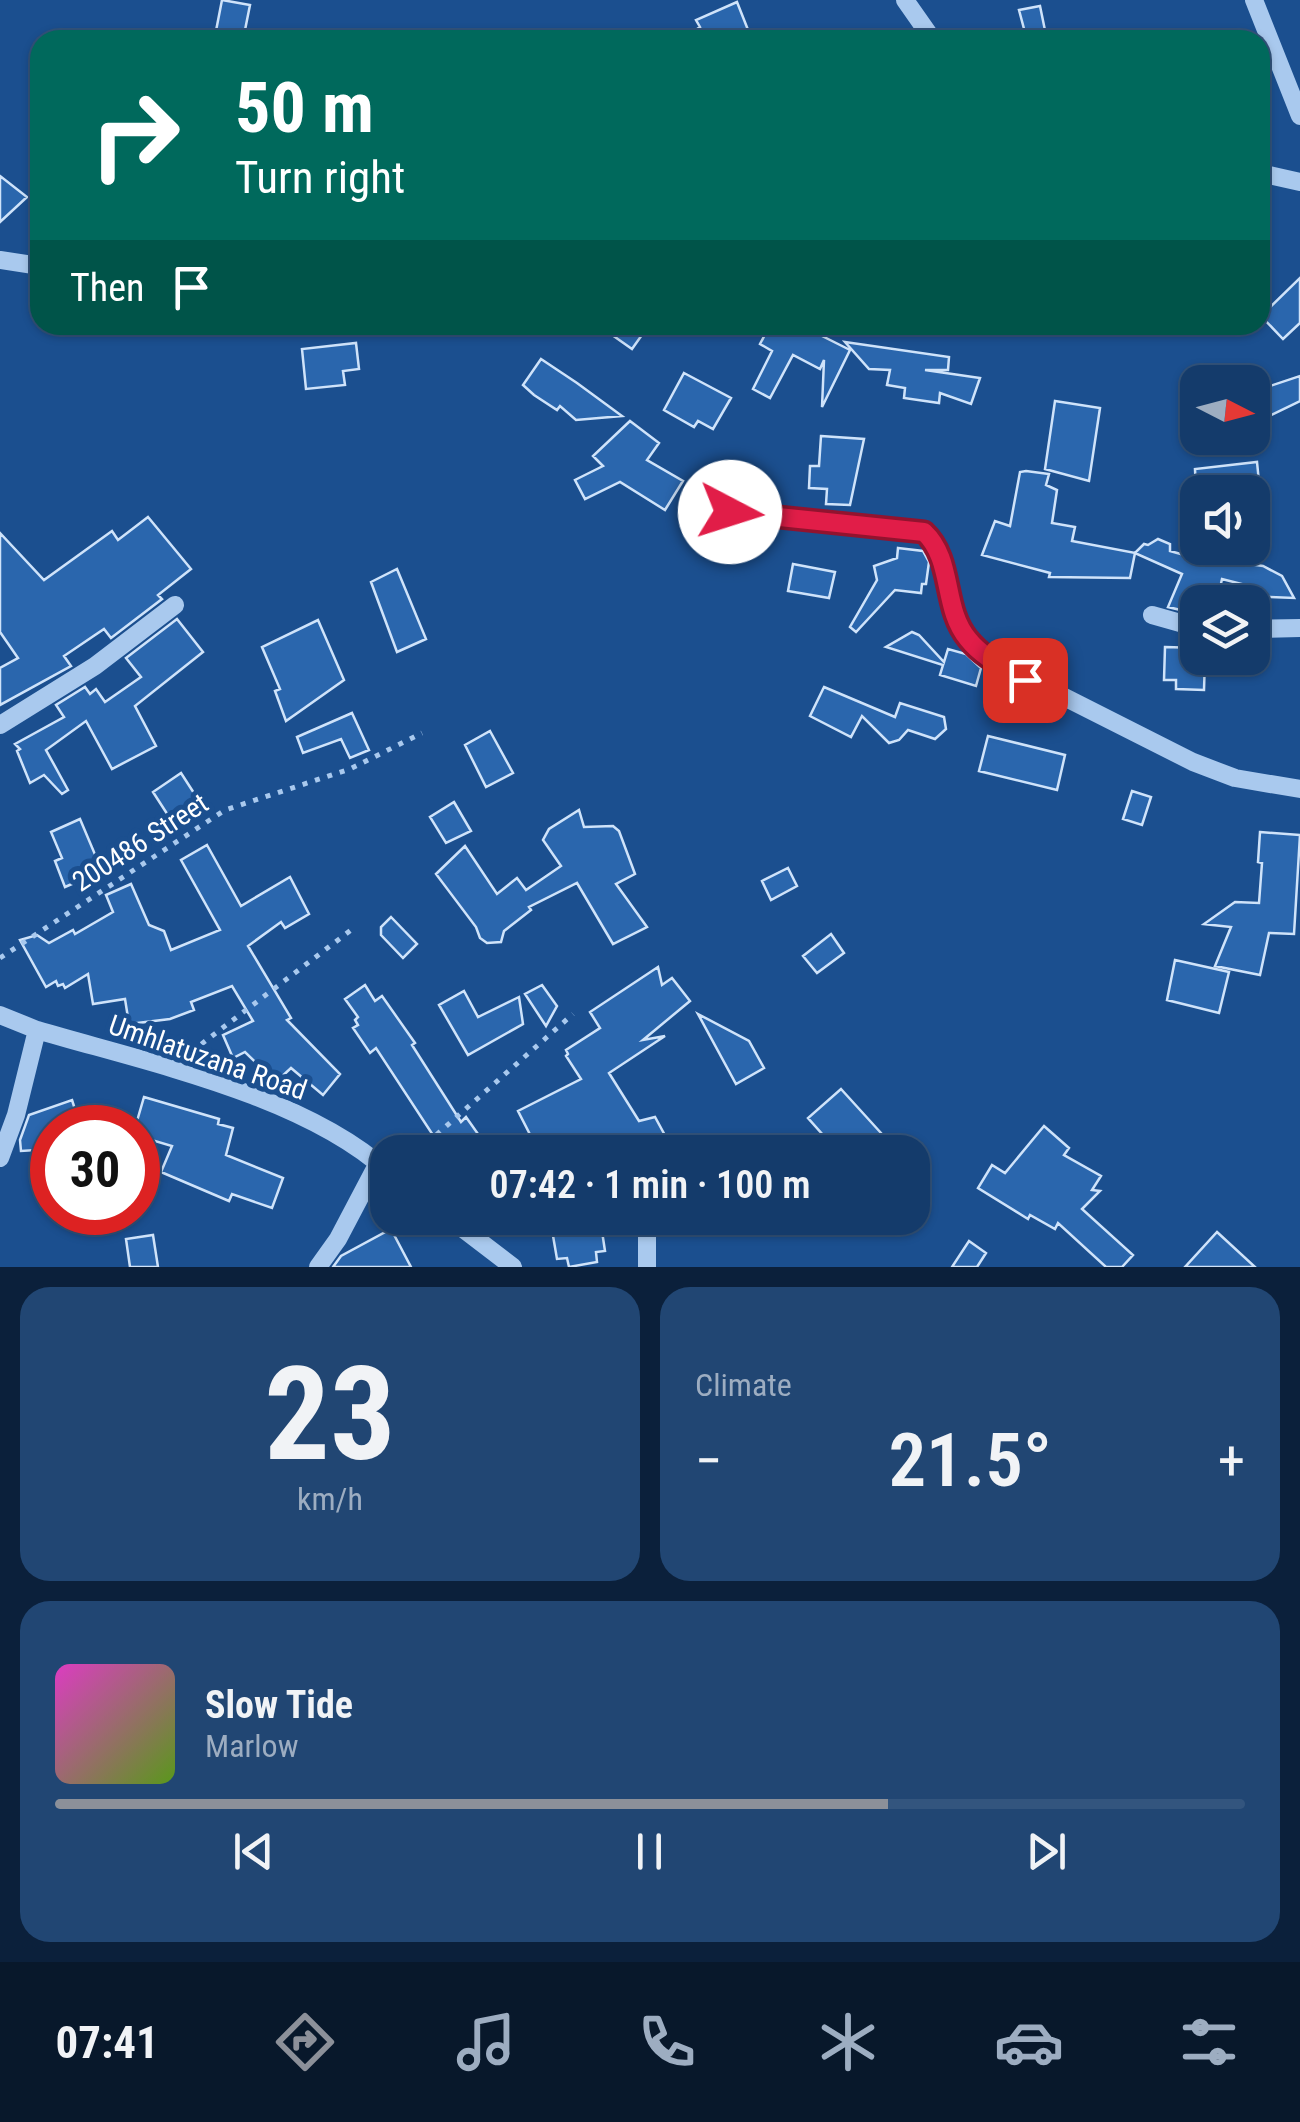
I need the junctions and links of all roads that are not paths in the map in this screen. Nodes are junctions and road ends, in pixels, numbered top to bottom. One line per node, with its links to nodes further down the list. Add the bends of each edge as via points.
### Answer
1 (905, 0): 3 (street)
2 (1254, 0): 4 (street)
3 (927, 30)
4 (1266, 30)
5 (1270, 40): 6 (street)
6 (1300, 116)
7 (1270, 174): 8 (street)
8 (1300, 182)
9 (0, 260): 10 (street)
10 (30, 264)
11 (730, 512): 18 (street, via 924,532 939,547 957,622 990,660 1193,762 1235,778)
12 (175, 605): 17 (street, via 95,666)
13 (1152, 614): 14 (street)
14 (1180, 623)
15 (1300, 628): 16 (street)
16 (1270, 629)
17 (0, 725)
18 (1300, 789)
19 (0, 1015): 20 (street, Umhlatuzana Road)
20 (37, 1030): 21 (street); 22 (street, Umhlatuzana Road, via 274,1104 344,1137)
21 (0, 1158)
22 (370, 1158)
23 (370, 1186): 26 (street)
24 (471, 1235): 27 (street)
25 (647, 1235): 28 (street)
26 (318, 1267)
27 (513, 1267)
28 (647, 1267)

